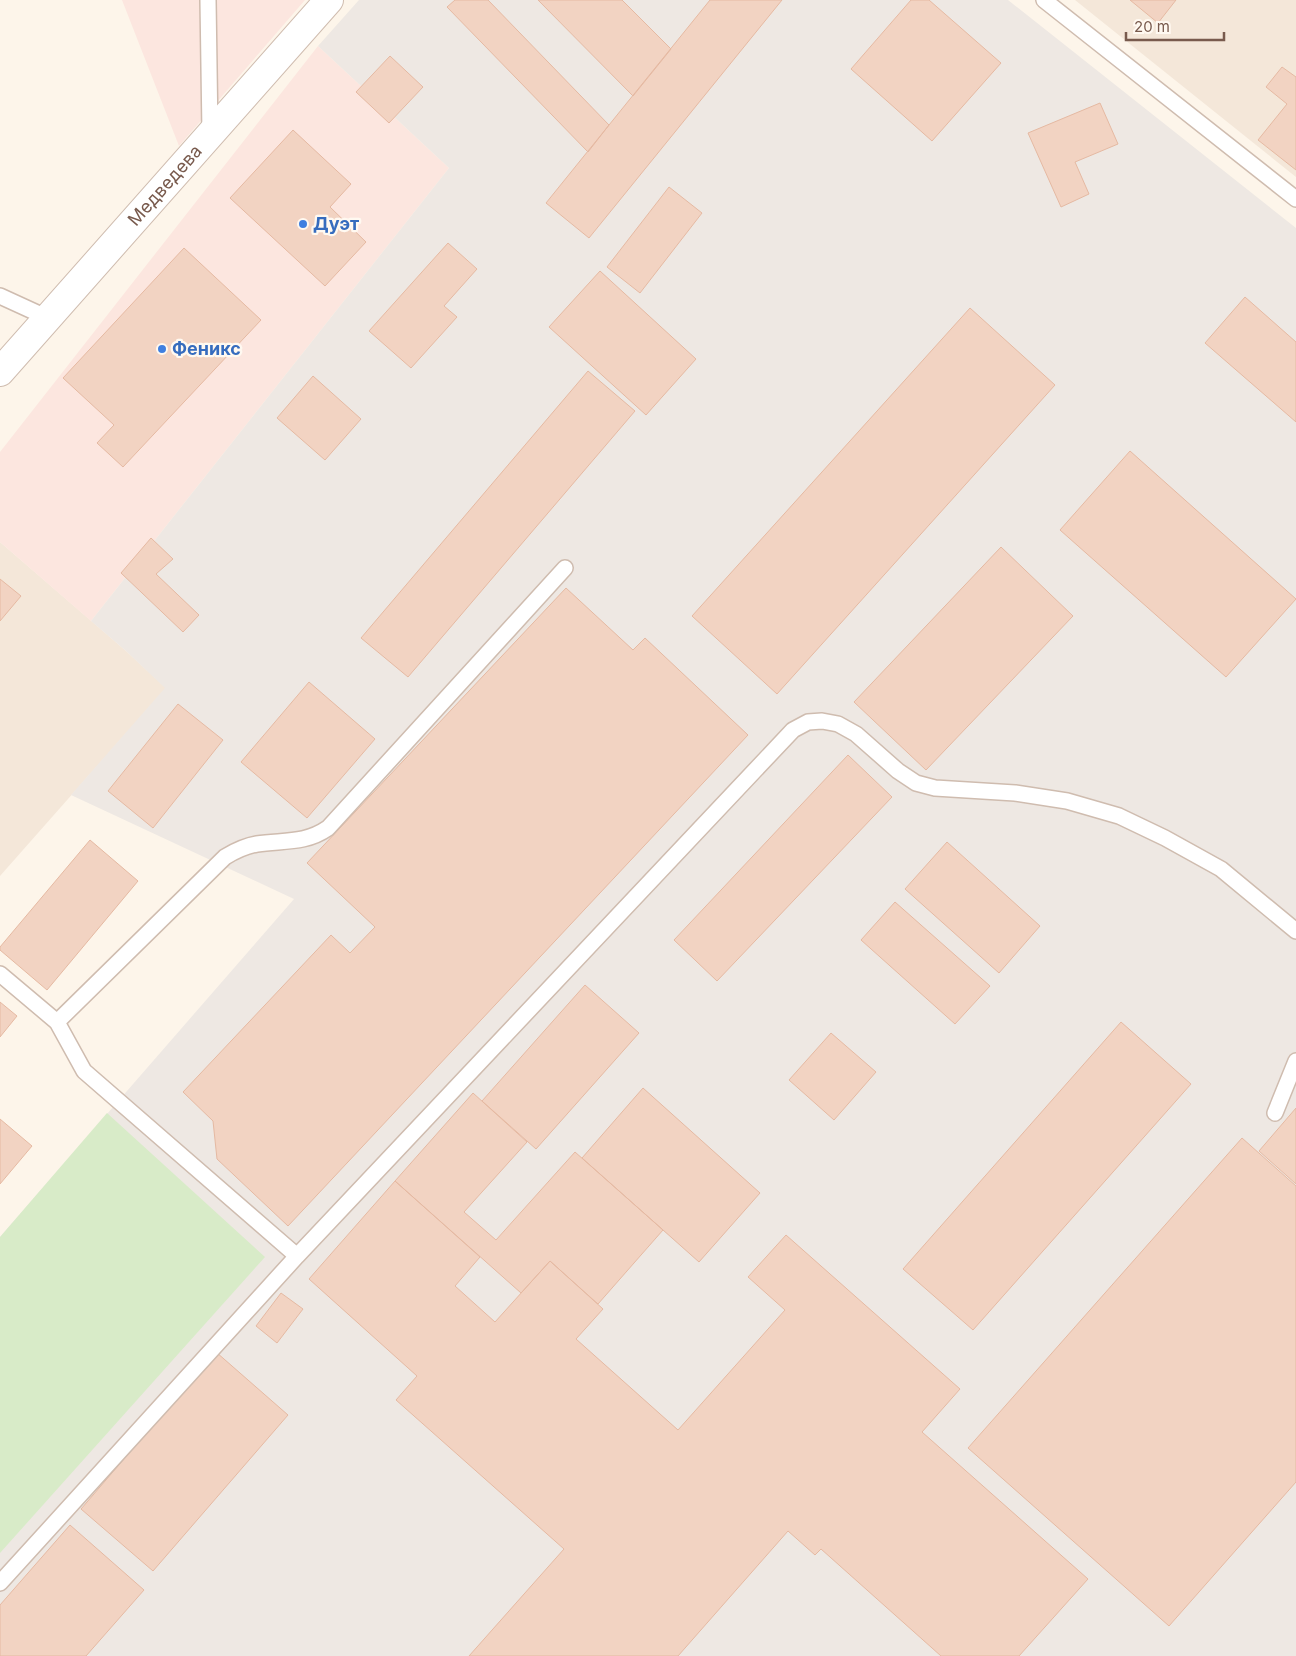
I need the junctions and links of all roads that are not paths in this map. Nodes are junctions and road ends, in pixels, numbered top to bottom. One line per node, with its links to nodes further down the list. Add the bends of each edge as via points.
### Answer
1 (208, 0): 4 (lane)
2 (329, 0): 4 (street, Медведева)
3 (1044, 0): 5 (lane)
4 (210, 136): 7 (street, Медведева)
5 (1296, 198)
6 (0, 296): 7 (lane)
7 (48, 318): 8 (street, Медведева)
8 (0, 372)
9 (565, 568): 12 (lane, via 328,828 317,836 255,844 237,849 225,857)
10 (1296, 931): 15 (lane, via 1221,869 1119,816 1067,801 1015,793 936,788 916,783 856,734 838,724 808,722 793,730)
11 (0, 974): 12 (lane)
12 (57, 1022): 15 (lane, via 84,1071)
13 (1296, 1061): 14 (lane)
14 (1275, 1113)
15 (297, 1256): 16 (lane)
16 (0, 1583)

